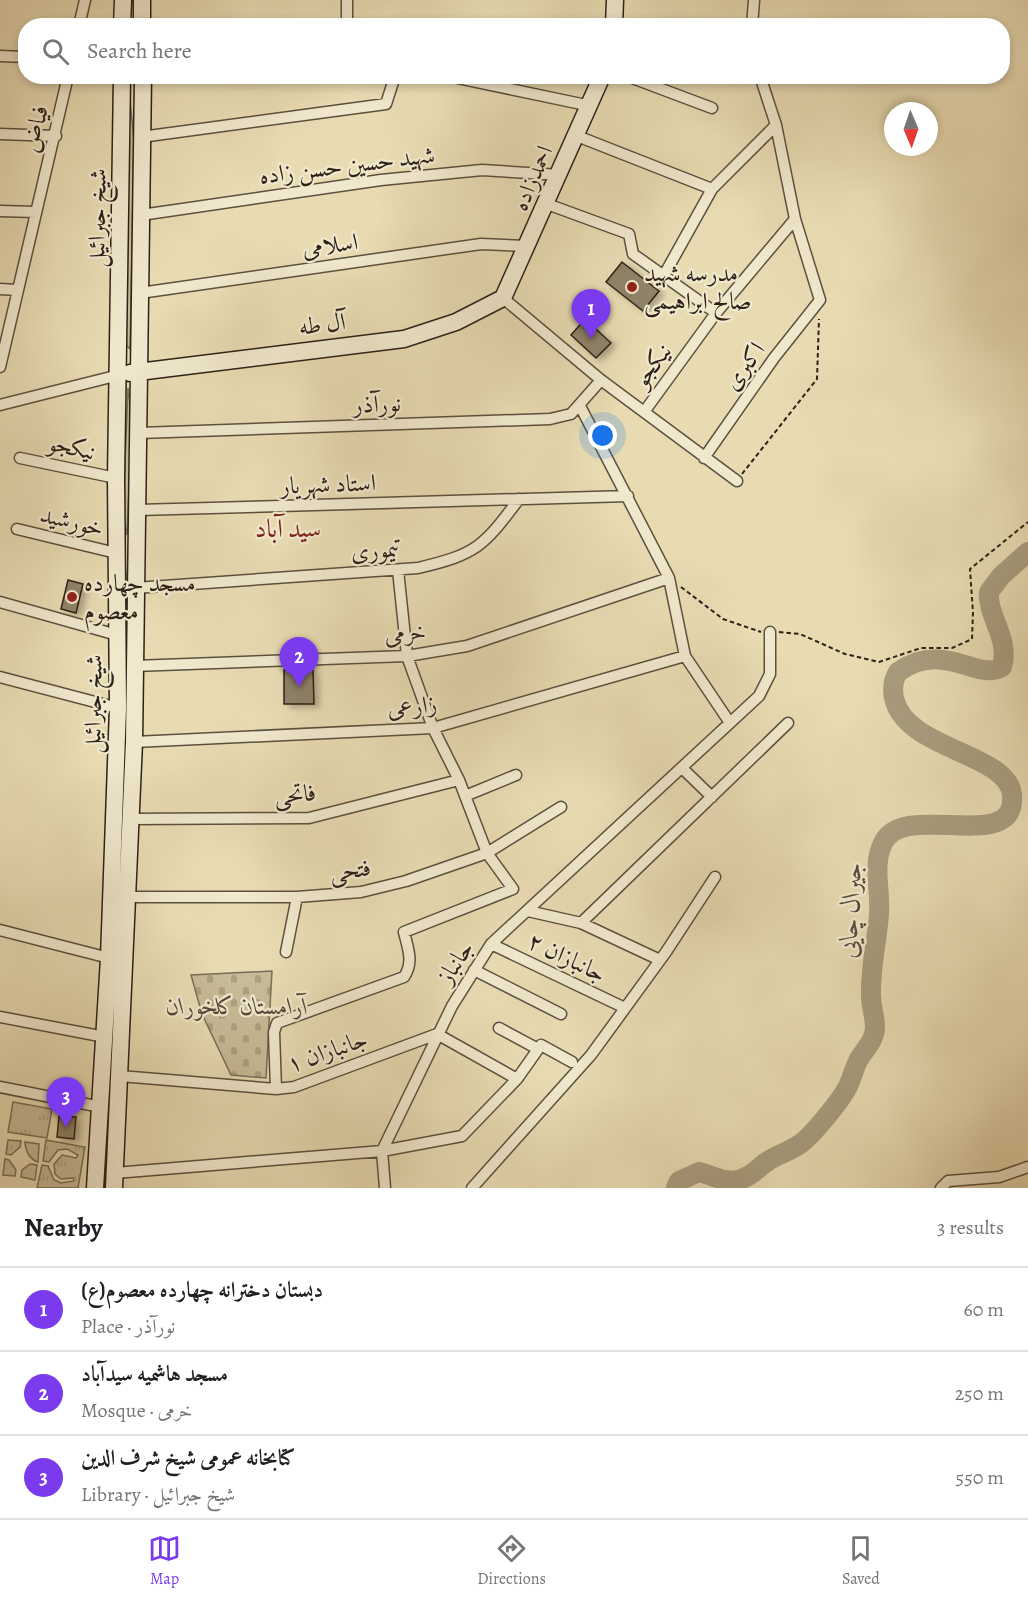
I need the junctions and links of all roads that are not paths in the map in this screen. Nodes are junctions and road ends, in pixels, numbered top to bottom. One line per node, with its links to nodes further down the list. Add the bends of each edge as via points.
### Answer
1 (85, 0): 7 (street)
2 (123, 0): 8 (street)
3 (142, 0): 9 (street)
4 (346, 0): 10 (street)
5 (615, 0): 11 (street)
6 (754, 0): 12 (street)
7 (81, 18)
8 (122, 18)
9 (142, 18)
10 (347, 18)
11 (614, 18)
12 (753, 18)
13 (0, 57): 14 (street)
14 (18, 57)
15 (66, 84): 27 (street, فیاض)
16 (122, 84): 46 (street, شیخ جبرائیل)
17 (142, 84): 29 (street, شیخ جبرائیل)
18 (392, 84): 29 (street, via 386,104)
19 (486, 84): 23 (street)
20 (599, 84): 23 (street, احمدزاده)
21 (648, 84): 24 (street)
22 (763, 84): 25 (street)
23 (591, 106): 28 (street, احمدزاده)
24 (712, 108)
25 (776, 125): 31 (street); 36 (street)
26 (0, 134): 27 (street)
27 (56, 136): 34 (street, فیاض)
28 (577, 136): 30 (street, احمدزاده); 31 (street)
29 (141, 137): 35 (street, شیخ جبرائیل)
30 (560, 176): 32 (street, احمدزاده); 35 (street, شهید حسین حسن زاده, via 482,170 381,180)
31 (712, 189): 38 (street)
32 (547, 204): 37 (street, احمدزاده); 38 (street, via 629,234 633,254)
33 (0, 212): 34 (street)
34 (36, 212): 40 (street, فیاض)
35 (141, 215): 41 (street, شیخ جبرائیل)
36 (795, 219): 43 (street, نیکجو); 53 (street, اکبری, via 820,300)
37 (527, 246): 41 (street, اسلامی, via 481,244); 42 (street, احمدزاده)
38 (663, 277): 43 (street)
39 (0, 289): 40 (street)
40 (18, 290): 44 (street, فیاض)
41 (140, 293): 45 (street, شیخ جبرائیل)
42 (503, 298): 45 (street, آل طه, via 456,322 404,339); 47 (street)
43 (716, 313): 50 (street, نیکجو)
44 (0, 365)
45 (139, 371): 46 (street, آل طه); 51 (street, شیخ جبرائیل)
46 (119, 375): 48 (street); 54 (street, شیخ جبرائیل)
47 (601, 380): 49 (street, نورآذر); 50 (street)
48 (0, 405)
49 (580, 406): 51 (street, نورآذر, via 571,414 550,419); 56 (street)
50 (644, 412): 53 (street)
51 (139, 433): 58 (street, شیخ جبرائیل)
52 (20, 458): 54 (street, نیکجو)
53 (704, 458): 55 (street)
54 (116, 478): 61 (street, شیخ جبرائیل)
55 (737, 481)
56 (628, 496): 57 (street, استاد شهریار); 63 (street)
57 (519, 499): 58 (street, استاد شهریار); 62 (street, تیموری, via 489,539 477,548 452,560)
58 (138, 510): 60 (street, شیخ جبرائیل)
59 (18, 529): 61 (street, خورشید)
60 (137, 552): 61 (street); 64 (street, شیخ جبرائیل)
61 (116, 553): 67 (street, شیخ جبرائیل)
62 (398, 570): 64 (street, تیموری); 68 (street)
63 (669, 578): 68 (street, خرمی, via 467,646); 69 (street)
64 (135, 588): 70 (street, شیخ جبرائیل)
65 (0, 602): 67 (street)
66 (770, 632): 73 (street, جانباز, via 770,674 759,696)
67 (117, 635): 72 (street, شیخ جبرائیل)
68 (407, 656): 70 (street, خرمی); 75 (street)
69 (685, 656): 73 (street); 75 (street, زارعی)
70 (134, 666): 76 (street, شیخ جبرائیل)
71 (0, 677): 72 (street)
72 (118, 708): 83 (street, شیخ جبرائیل)
73 (730, 723): 77 (street, جانباز)
74 (788, 723): 81 (street)
75 (433, 728): 76 (street, زارعی); 79 (street)
76 (134, 742): 83 (street, شیخ جبرائیل)
77 (682, 768): 81 (street); 88 (street, جانباز)
78 (516, 775): 80 (street)
79 (459, 780): 80 (street); 83 (street, فاتحی, via 309,818)
80 (465, 796): 84 (street)
81 (712, 797): 89 (street)
82 (561, 807): 84 (street, فتحی)
83 (122, 818): 86 (street, شیخ جبرائیل); 93 (street, شیخ جبرائیل)
84 (487, 853): 87 (street, فتحی, via 361,892); 107 (street, via 513,889 405,932 411,961 404,977 277,1023)
85 (715, 877): 94 (street)
86 (127, 897): 87 (street, فتحی); 104 (street, شیخ جبرائیل)
87 (297, 897): 92 (street)
88 (528, 911): 89 (street); 91 (street, جانباز)
89 (581, 923): 94 (street)
90 (0, 930): 93 (street)
91 (491, 944): 95 (street, جانباز); 96 (street, جانبازان ۲)
92 (286, 952)
93 (109, 958): 101 (street, شیخ جبرائیل)
94 (660, 960): 96 (street)
95 (474, 970): 97 (street); 100 (street, جانباز)
96 (625, 1008): 114 (street, via 591,1055)
97 (561, 1014)
98 (0, 1017): 101 (street)
99 (500, 1028): 102 (street)
100 (438, 1034): 105 (street); 107 (street, جانبازان ۱, via 294,1087); 109 (street, جانباز)
101 (105, 1036): 108 (street, شیخ جبرائیل)
102 (538, 1049): 103 (street, via 541,1045); 105 (street)
103 (572, 1062)
104 (120, 1076): 107 (street, جانبازان ۱); 111 (street, شیخ جبرائیل)
105 (517, 1079): 109 (street, via 462,1136)
106 (0, 1087): 108 (street)
107 (276, 1089)
108 (101, 1107): 112 (street, شیخ جبرائیل)
109 (382, 1151): 111 (street); 113 (street)
110 (1028, 1167): 115 (street, via 999,1177 948,1181)
111 (114, 1181)
112 (94, 1188)
113 (385, 1188)
114 (472, 1188)
115 (941, 1188)

